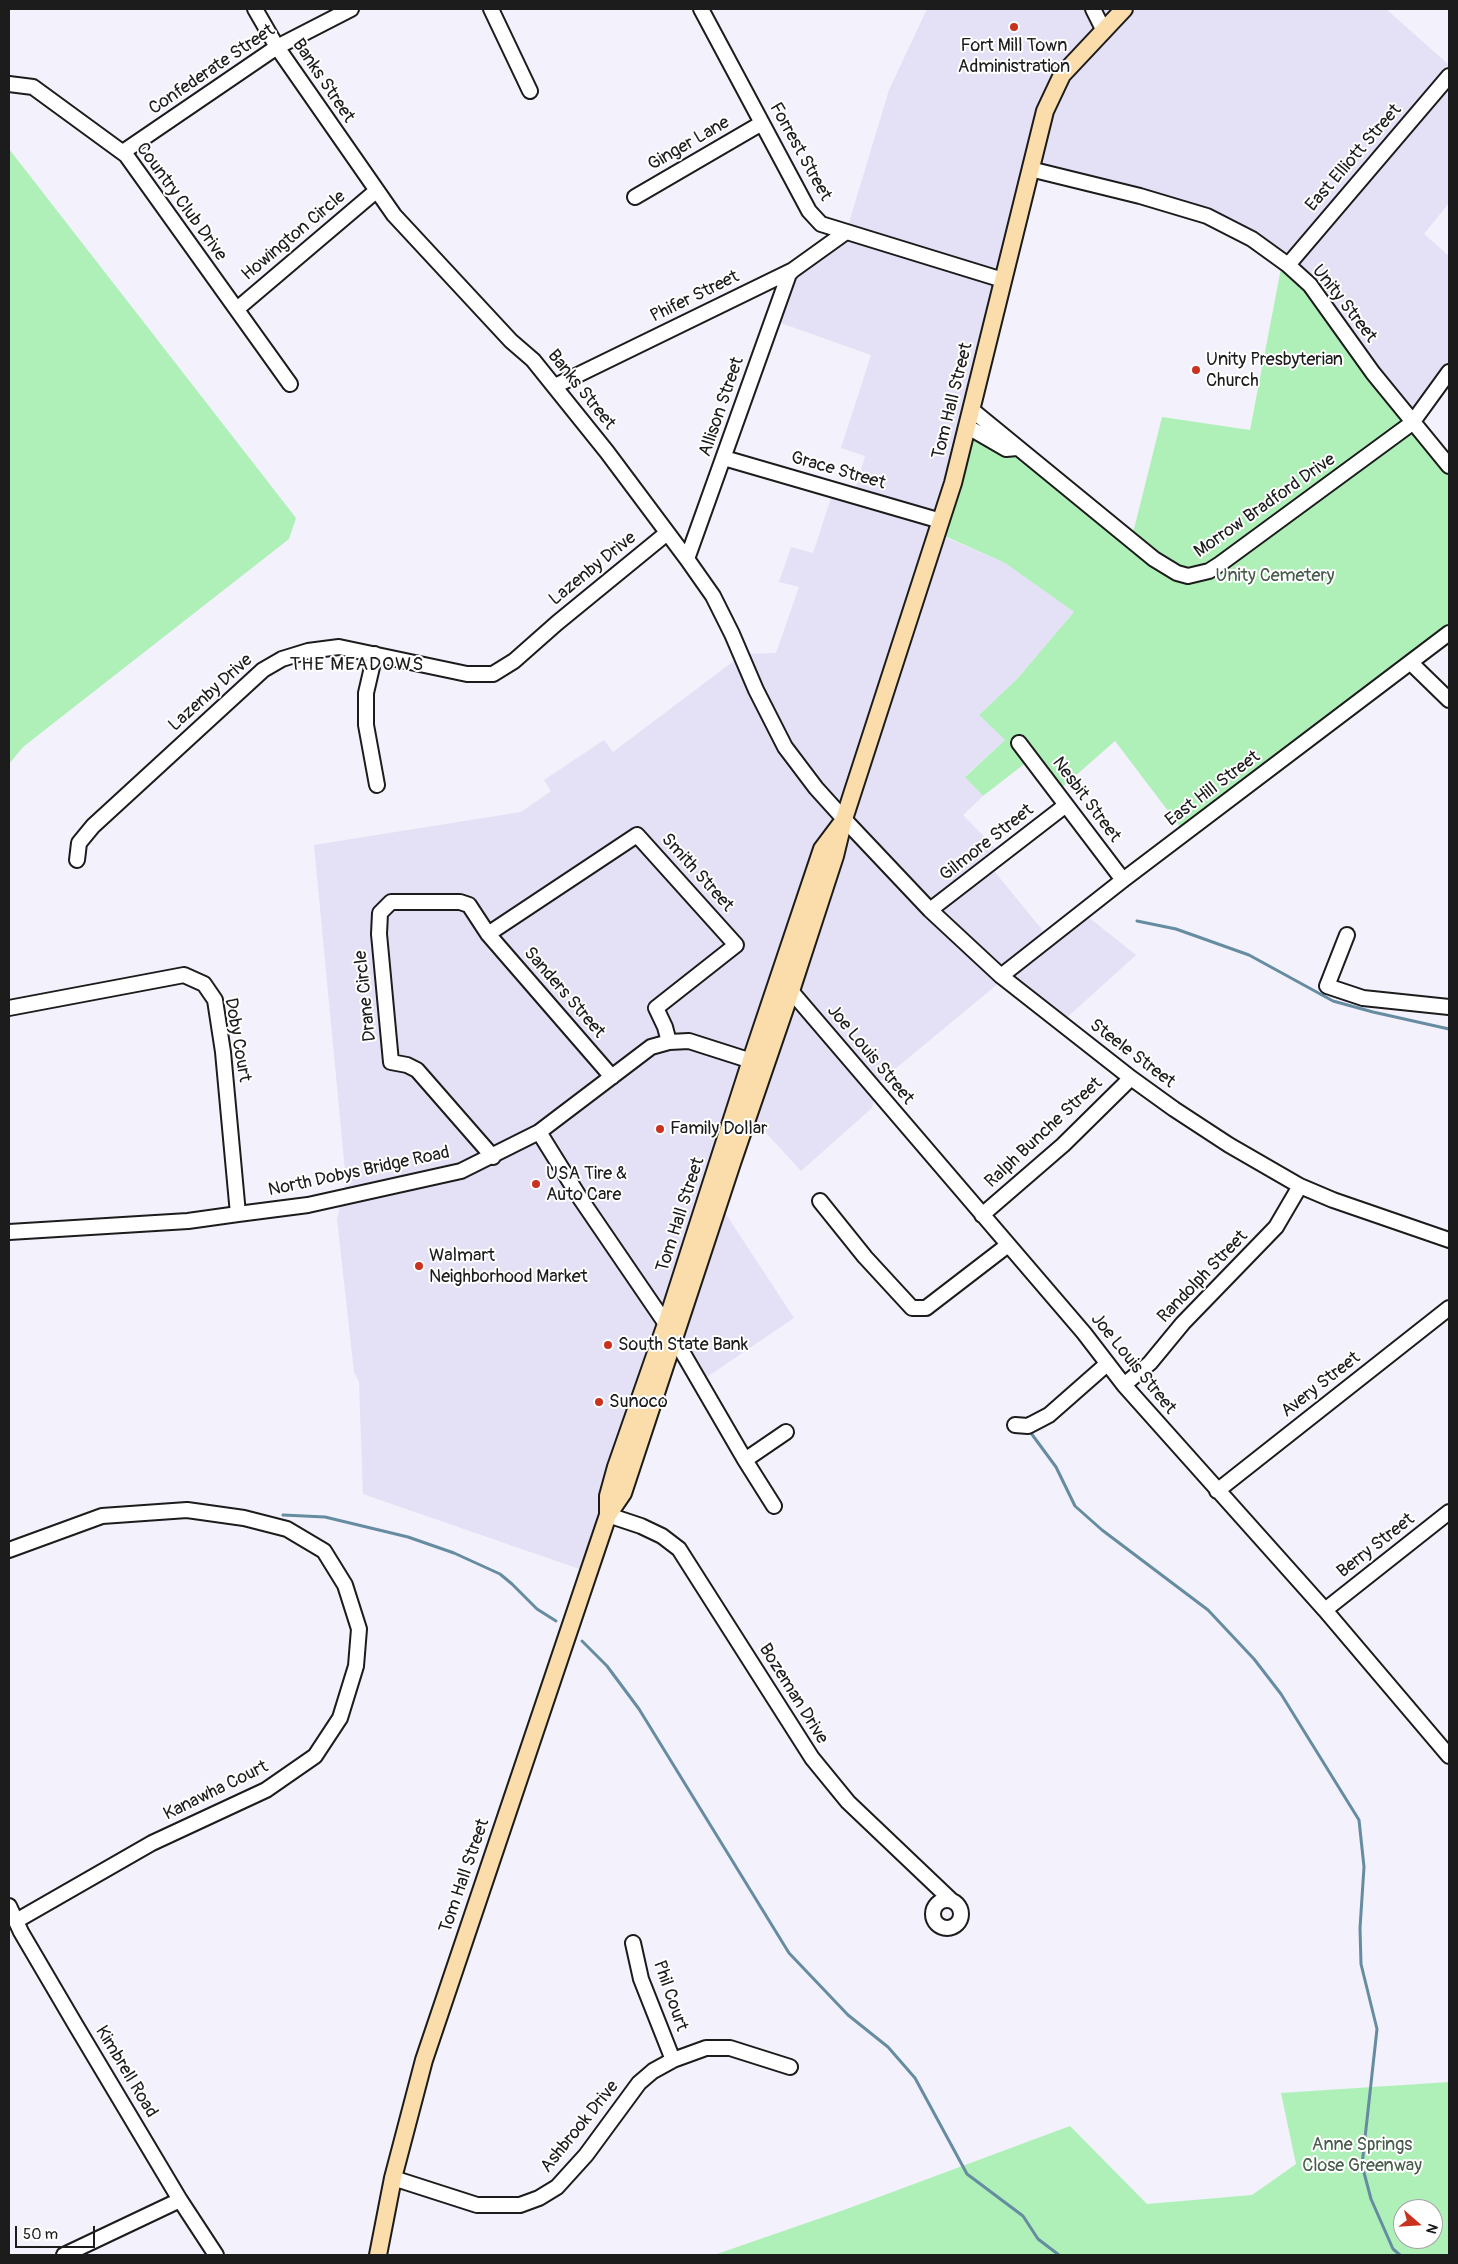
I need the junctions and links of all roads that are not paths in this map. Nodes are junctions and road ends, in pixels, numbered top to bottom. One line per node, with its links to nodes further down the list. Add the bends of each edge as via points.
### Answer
1 (255, 9): 8 (street, Banks Street)
2 (351, 9): 8 (street, Confederate Street)
3 (491, 9): 11 (street)
4 (701, 9): 12 (street, Forrest Street)
5 (1093, 9): 7 (street)
6 (1124, 9): 7 (main road, Tom Hall Street)
7 (1104, 29): 14 (main road, Tom Hall Street, via 1072,62 1056,86 1045,112)
8 (277, 47): 13 (street, Confederate Street); 15 (street, Banks Street)
9 (1449, 76): 18 (street, East Elliott Street)
10 (9, 84): 13 (street, Country Club Drive, via 33,87)
11 (530, 91)
12 (762, 123): 16 (street, Ginger Lane); 17 (street, Forrest Street, via 809,211 821,224)
13 (123, 152): 21 (street, Country Club Drive)
14 (1030, 169): 18 (street, Unity Street, via 1207,216 1252,239); 20 (main road, Tom Hall Street)
15 (376, 192): 21 (street, Howington Circle); 24 (street, Banks Street)
16 (635, 197)
17 (846, 232): 19 (street, Phifer Street); 20 (street, Forrest Street)
18 (1288, 265): 26 (street, Unity Street, via 1319,296 1373,374)
19 (793, 270): 24 (street, Phifer Street); 29 (street, Allison Street)
20 (1003, 280): 25 (main road, Tom Hall Street)
21 (237, 309): 23 (street, Country Club Drive)
22 (1449, 372): 26 (street, Morrow Bradford Drive)
23 (290, 384)
24 (555, 386): 32 (street, Banks Street)
25 (972, 410): 27 (main road, Tom Hall Street); 28 (street, Morrow Bradford Drive)
26 (1412, 423): 28 (street, Morrow Bradford Drive, via 1220,564 1209,571 1188,576 1165,568); 30 (street, Unity Street)
27 (968, 427): 28 (street, Morrow Bradford Drive, via 1006,449); 31 (main road, Tom Hall Street)
28 (1018, 448)
29 (724, 458): 31 (street, Grace Street); 33 (street, Allison Street)
30 (1449, 466)
31 (941, 521): 41 (main road, Tom Hall Street)
32 (667, 532): 33 (street, Banks Street); 35 (street, Lazenby Drive, via 514,661 493,674 467,674)
33 (687, 559): 41 (street, Banks Street, via 713,596 785,747)
34 (1449, 633): 36 (street, East Hill Street)
35 (375, 654): 39 (street, via 366,693 366,725); 42 (street, Lazenby Drive, via 339,647 308,651 282,659 263,670 93,826 79,843)
36 (1411, 663): 37 (street); 43 (street, East Hill Street)
37 (1449, 700)
38 (1019, 743): 40 (street, Nesbit Street)
39 (377, 785)
40 (1066, 805): 43 (street, Nesbit Street); 44 (street, Gilmore Street)
41 (844, 819): 44 (street, Steele Street); 48 (main road, Tom Hall Street); 52 (main road, Tom Hall Street, via 822,849)
42 (77, 860)
43 (1124, 880): 47 (street, East Hill Street)
44 (930, 910): 47 (street, Steele Street)
45 (488, 934): 51 (street, Smith Street, via 637,835 736,945 656,1008); 53 (street, Sanders Street); 56 (street, Drane Circle, via 469,905 460,902 391,902 380,913 379,934 392,1062 407,1064 417,1070)
46 (1347, 934): 49 (street, via 1328,986 1363,998)
47 (1001, 976): 54 (street, Steele Street)
48 (791, 991): 52 (main road, Tom Hall Street); 60 (street, Joe Louis Street)
49 (1449, 1007)
50 (9, 1008): 59 (street, Doby Court, via 184,975 204,984 215,1000 223,1052)
51 (669, 1042): 52 (street, North Dobys Bridge Road, via 689,1041); 53 (street, North Dobys Bridge Road, via 651,1047)
52 (758, 1063): 65 (main road, Tom Hall Street); 66 (main road, Tom Hall Street)
53 (612, 1077): 55 (street, North Dobys Bridge Road)
54 (1131, 1078): 57 (street, Steele Street, via 1229,1145); 60 (street, Ralph Bunche Street, via 1063,1145)
55 (539, 1132): 56 (street, North Dobys Bridge Road); 65 (street)
56 (493, 1157): 59 (street, North Dobys Bridge Road, via 461,1171 389,1188 308,1205)
57 (1300, 1186): 62 (street, Steele Street); 68 (street, Randolph Street, via 1276,1227 1183,1323 1150,1363)
58 (820, 1201): 63 (street, via 865,1258 912,1308 926,1308)
59 (238, 1214): 61 (street, North Dobys Bridge Road, via 188,1221)
60 (982, 1215): 63 (street, Joe Louis Street)
61 (9, 1232)
62 (1449, 1240)
63 (1008, 1245): 67 (street, Joe Louis Street)
64 (1449, 1308): 72 (street, Avery Street)
65 (666, 1324): 66 (street); 75 (main road, Tom Hall Street, via 616,1466 608,1496)
66 (675, 1338): 71 (street); 75 (main road, Tom Hall Street, via 624,1493)
67 (1107, 1364): 68 (street, Joe Louis Street); 69 (street, via 1050,1415 1028,1426)
68 (1124, 1386): 72 (street, Joe Louis Street)
69 (1015, 1425)
70 (786, 1432): 71 (street)
71 (745, 1460): 73 (street)
72 (1217, 1491): 77 (street, Joe Louis Street)
73 (774, 1506)
74 (1449, 1512): 77 (street, Berry Street)
75 (608, 1516): 79 (street, Bozeman Drive, via 642,1526 679,1549 812,1758 848,1802); 85 (main road, Tom Hall Street, via 424,2060)
76 (9, 1550): 81 (street, Kanawha Court, via 102,1516 187,1510 244,1518 287,1528 324,1552 345,1585 359,1629 356,1666 340,1718 315,1756 266,1790 152,1843)
77 (1325, 1610): 78 (street, Joe Louis Street)
78 (1449, 1756)
79 (951, 1900)
80 (9, 1906): 81 (street, Kimbrell Road)
81 (16, 1921): 86 (street, Kimbrell Road)
82 (633, 1943): 83 (street, Phil Court, via 641,1979)
83 (673, 2060): 84 (street, Ashbrook Drive, via 706,2048 730,2048); 85 (street, Ashbrook Drive, via 639,2083 569,2176 540,2198 520,2205 477,2205)
84 (790, 2066)
85 (394, 2178): 89 (main road, Tom Hall Street)
86 (180, 2200): 87 (street); 88 (street, Kimbrell Road)
87 (64, 2255)
88 (216, 2255)
89 (378, 2255)

